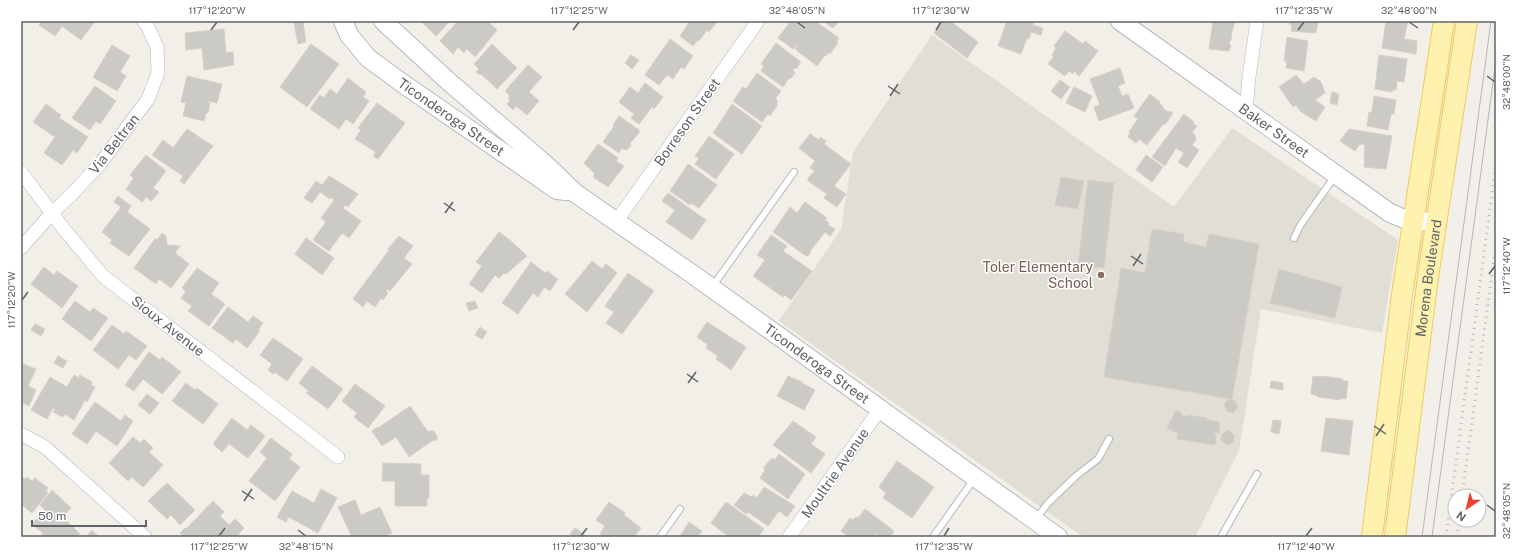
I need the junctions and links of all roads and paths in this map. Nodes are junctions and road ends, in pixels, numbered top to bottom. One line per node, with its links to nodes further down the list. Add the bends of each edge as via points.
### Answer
1 (143, 21): 14 (street, Via Beltran, via 157,47 158,73 148,99 100,164)
2 (343, 21): 13 (street, Ticonderoga Street, via 349,35 368,58 396,79 557,190)
3 (383, 21): 13 (street, Ticonderoga Street)
4 (758, 21): 16 (street, Borreson Street)
5 (1120, 21): 9 (street, Baker Street)
6 (1257, 21): 9 (street)
7 (1444, 21): 15 (main road, Morena Boulevard)
8 (1467, 21): 17 (main road, Morena Boulevard)
9 (1246, 110): 12 (street, Baker Street)
10 (21, 172): 14 (street, Sioux Avenue)
11 (794, 172): 20 (lane)
12 (1336, 175): 15 (street, Baker Street, via 1390,213); 18 (lane)
13 (575, 193): 16 (street, Ticonderoga Street)
14 (52, 213): 19 (street, Via Beltran); 24 (street, Sioux Avenue, via 103,276)
15 (1413, 219): 17 (street, Baker Street); 35 (main road, Morena Boulevard)
16 (616, 222): 20 (street, Ticonderoga Street)
17 (1436, 223): 36 (main road, Morena Boulevard)
18 (1294, 238)
19 (21, 248)
20 (712, 288): 21 (street, Ticonderoga Street)
21 (880, 408): 26 (street, Ticonderoga Street); 31 (street, Moultrie Avenue)
22 (21, 434): 29 (street, via 45,447)
23 (1109, 439): 28 (lane, via 1098,459 1048,503)
24 (338, 457)
25 (1258, 474): 34 (lane)
26 (975, 478): 28 (street, Ticonderoga Street); 32 (lane)
27 (680, 510): 30 (lane)
28 (1035, 520): 33 (street, Ticonderoga Street)
29 (145, 537)
30 (660, 537)
31 (789, 537)
32 (934, 537)
33 (1058, 537)
34 (1221, 537)
35 (1372, 537)
36 (1395, 537)

